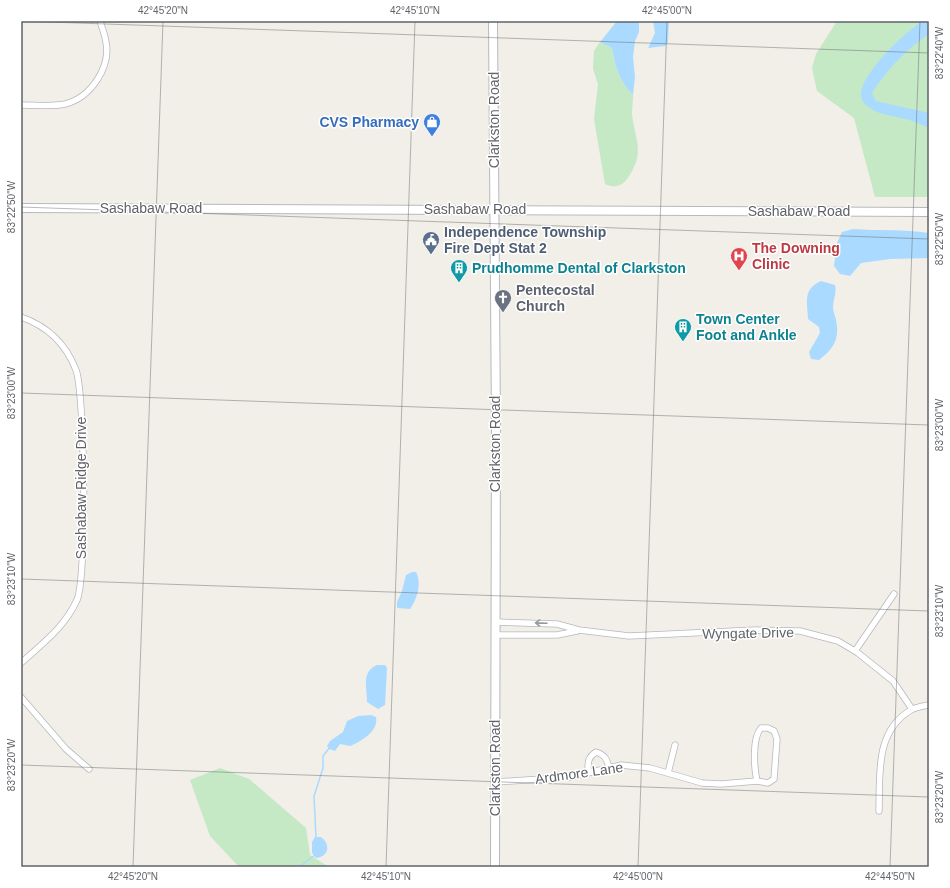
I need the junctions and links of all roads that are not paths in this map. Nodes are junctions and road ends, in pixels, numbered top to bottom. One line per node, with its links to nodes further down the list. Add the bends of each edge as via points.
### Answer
1 (100, 21): 3 (street, via 107,43 106,57 99,77 92,86 67,103)
2 (493, 21): 5 (main road, Clarkston Road)
3 (21, 105)
4 (21, 208): 5 (main road, Sashabaw Road)
5 (495, 210): 6 (main road, Sashabaw Road); 9 (main road, Clarkston Road)
6 (929, 212)
7 (21, 317): 13 (street, Sashabaw Ridge Drive, via 51,333 64,348 76,371 81,394 82,570 78,598 65,622)
8 (894, 594): 12 (street)
9 (496, 622): 10 (street, Wyngate Drive, one-way to 9, via 557,624); 11 (main road, Clarkston Road)
10 (579, 630): 11 (street, Wyngate Drive, via 557,635); 12 (street, Wyngate Drive, via 645,636 790,630 828,638)
11 (496, 635): 23 (main road, Clarkston Road)
12 (855, 651): 16 (street, Wyngate Drive, via 893,681)
13 (21, 663)
14 (21, 697): 19 (street, via 66,749)
15 (929, 705): 16 (street)
16 (912, 709): 24 (street, via 897,721 886,737 880,761)
17 (675, 746): 21 (street)
18 (609, 768): 20 (street, Ardmore Lane); 20 (street, via 607,758 596,752 588,761); 21 (street, Ardmore Lane, via 621,765 650,768)
19 (89, 769)
20 (588, 773): 23 (street, Ardmore Lane, via 571,777)
21 (668, 774): 22 (street, Ardmore Lane, via 702,783)
22 (757, 781): 22 (street, Ardmore Lane, via 768,783 774,779 777,739 774,731 768,728 761,728 756,734)
23 (495, 782): 25 (main road, Clarkston Road)
24 (879, 811)
25 (495, 867)

